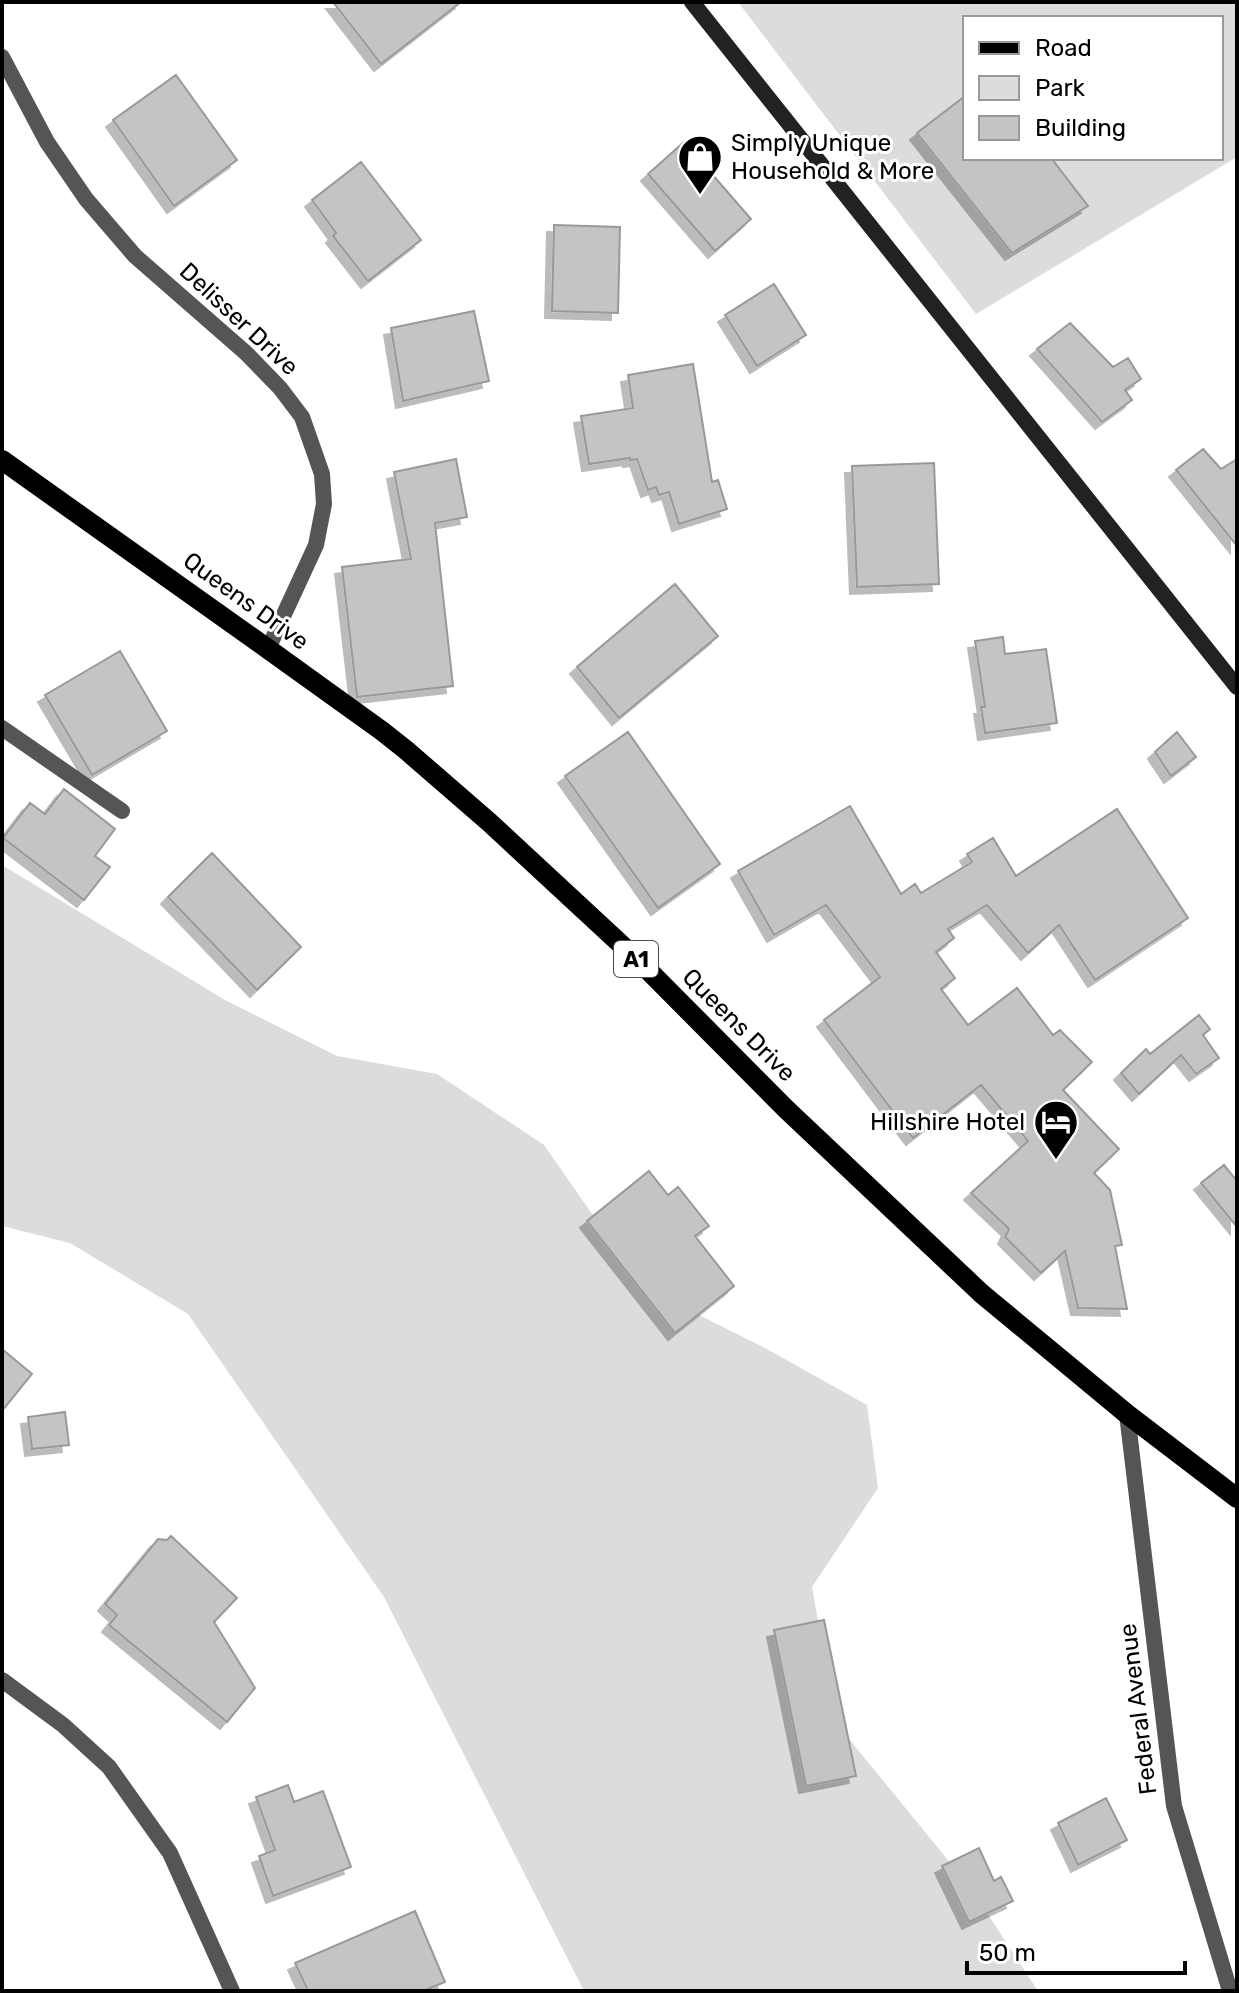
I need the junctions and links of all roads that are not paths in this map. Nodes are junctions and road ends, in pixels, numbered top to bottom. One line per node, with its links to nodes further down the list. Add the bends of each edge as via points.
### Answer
1 (692, 2): 5 (main road)
2 (2, 57): 4 (street, Delisser Drive, via 47,142 86,199 135,256 246,353 302,417 322,474 324,504 316,545)
3 (2, 460): 4 (main road, Queens Drive / A1)
4 (268, 649): 8 (main road, Queens Drive / A1, via 382,731 489,822 982,1294)
5 (1237, 687)
6 (2, 728): 7 (street)
7 (122, 811)
8 (1127, 1414): 9 (main road, Queens Drive / A1); 12 (street, Federal Avenue, via 1174,1806)
9 (1237, 1498)
10 (2, 1680): 11 (street, via 109,1767 170,1853)
11 (232, 1991)
12 (1230, 1991)

